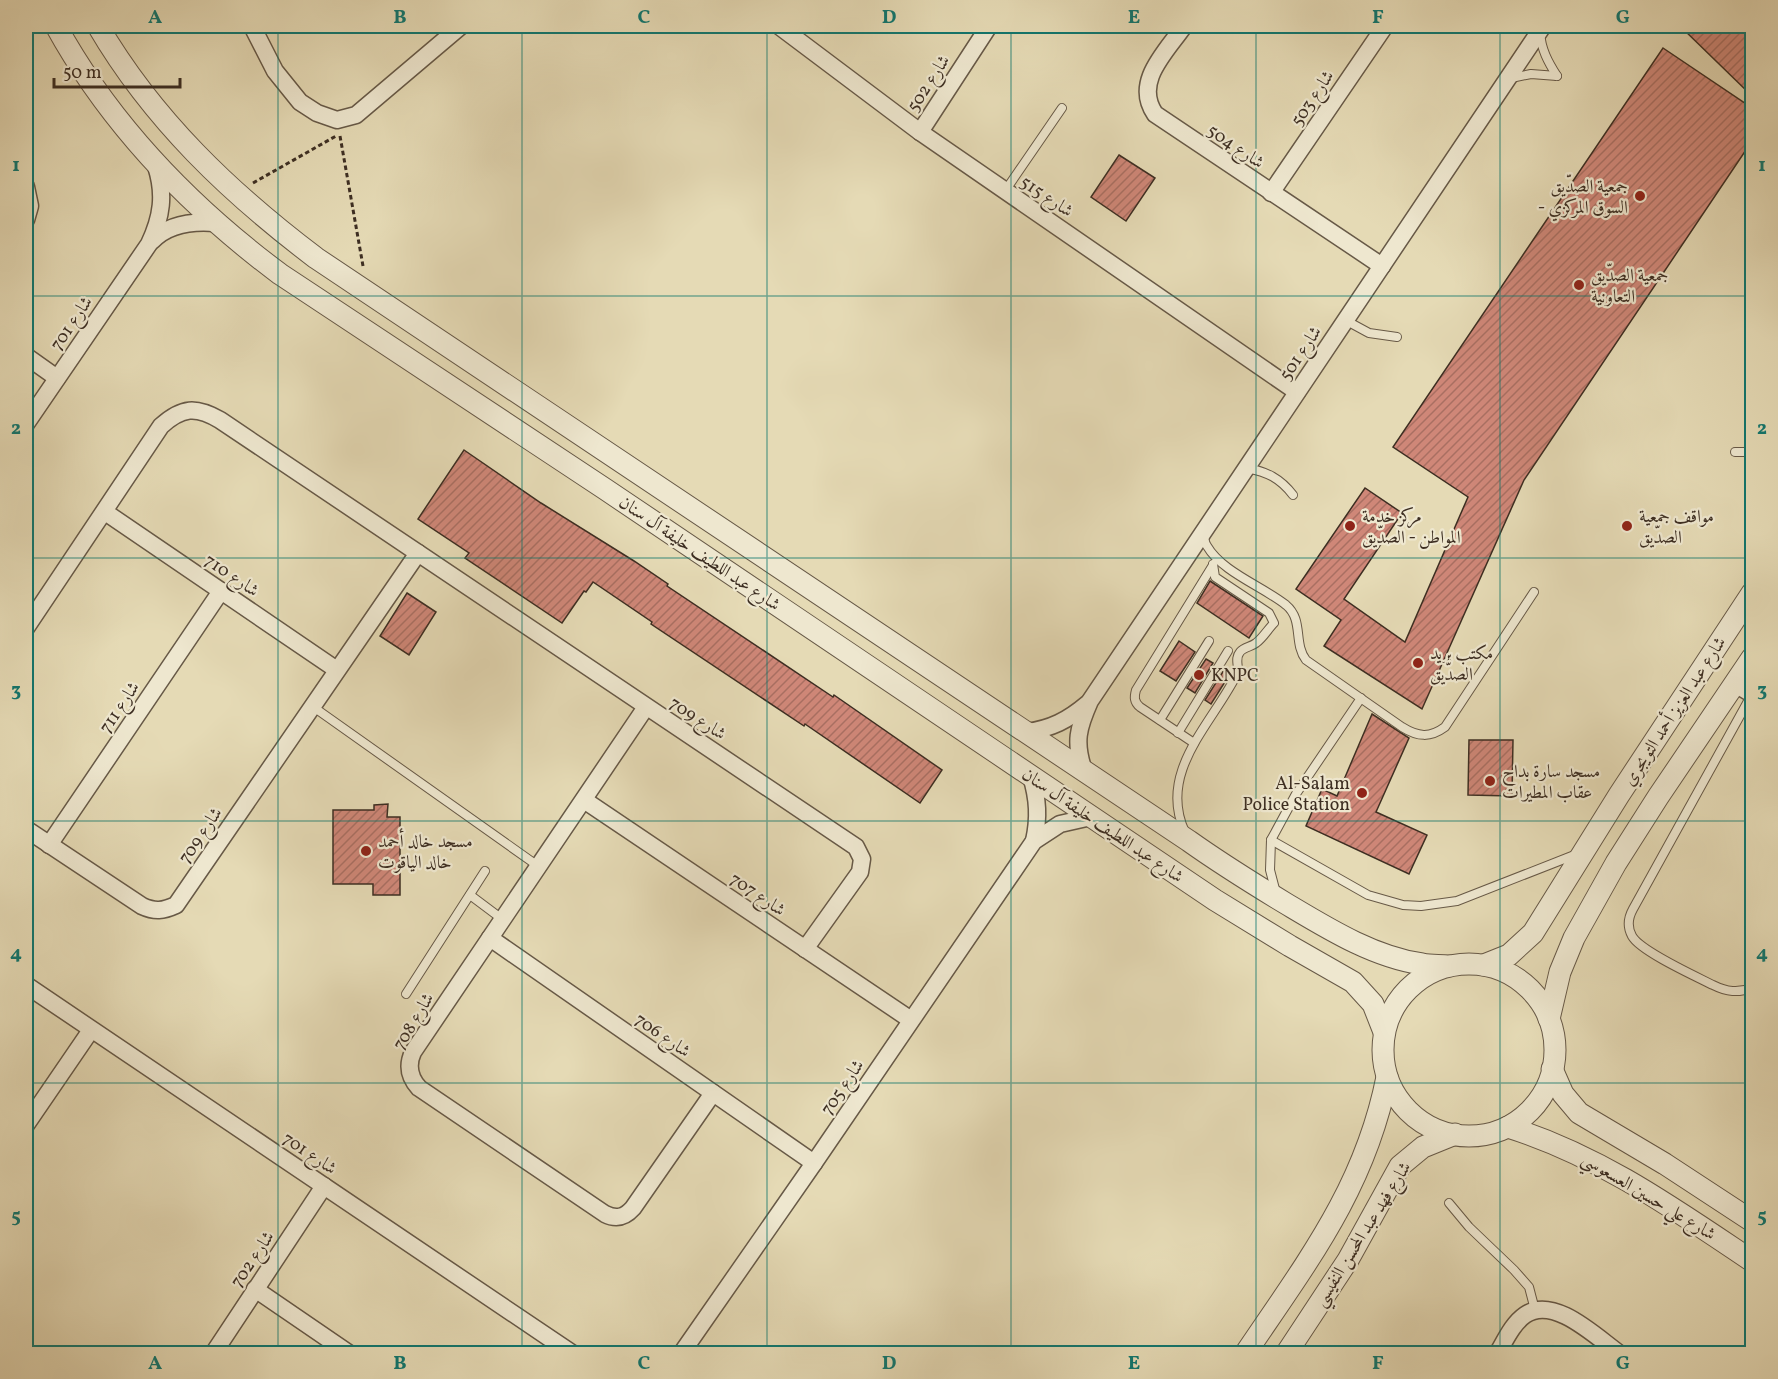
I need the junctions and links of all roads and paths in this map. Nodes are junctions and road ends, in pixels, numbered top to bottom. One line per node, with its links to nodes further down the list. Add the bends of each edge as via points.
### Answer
1 (56, 26): 13 (street, شارع عبد اللطيف خليفة آل سنان, via 106,105)
2 (98, 26): 16 (street, شارع عبد اللطيف خليفة آل سنان, via 151,104 197,157)
3 (252, 26): 4 (street, via 275,72 300,102 317,114 337,120 356,115)
4 (460, 26)
5 (779, 26): 12 (street, شارع 515)
6 (988, 26): 12 (street, شارع 502)
7 (1184, 26): 17 (street, شارع 504, via 1149,78 1149,106 1162,120)
8 (1385, 26): 17 (street, شارع 503)
9 (1541, 28): 10 (street, شارع 501); 10 (lane, via 1542,48 1557,76 1531,74)
10 (1507, 79): 21 (street, شارع 501)
11 (1062, 108): 15 (lane)
12 (920, 132): 15 (street, شارع 515)
13 (156, 166): 19 (street, شارع عبد اللطيف خليفة آل سنان); 20 (street, شارع 701, via 163,193 162,207)
14 (26, 187): 18 (street, via 30,206)
15 (1005, 191): 27 (street, شارع 515)
16 (236, 193): 22 (street, شارع عبد اللطيف خليفة آل سنان, via 285,235); 22 (path, via 339,134)
17 (1271, 193): 21 (street, شارع 504)
18 (26, 220)
19 (216, 223): 20 (street, شارع 701, via 174,227); 32 (street, شارع عبد اللطيف خليفة آل سنان, via 280,274)
20 (149, 244): 26 (street, شارع 701)
21 (1382, 266): 23 (street, شارع 501)
22 (367, 292): 36 (street, شارع عبد اللطيف خليفة آل سنان)
23 (1345, 320): 24 (lane, via 1369,333); 27 (street, شارع 501)
24 (1397, 337)
25 (26, 356): 26 (street)
26 (57, 378): 28 (street, شارع 701)
27 (1297, 392): 31 (street, شارع 501)
28 (26, 424)
29 (1735, 452): 30 (lane)
30 (1752, 452)
31 (1246, 468): 33 (lane, via 1278,479); 35 (street, شارع 501)
32 (605, 489): 36 (street, via 646,505 719,553 735,551); 41 (street, شارع عبد اللطيف خليفة آل سنان)
33 (1293, 495)
34 (105, 512): 38 (street, شارع 709, via 161,426 173,415 189,409 206,411); 42 (street, شارع 710); 45 (street, شارع 709)
35 (1204, 531): 37 (lane, via 1205,544); 52 (street, شارع 501)
36 (742, 543): 39 (street, شارع عبد اللطيف خليفة آل سنان)
37 (1212, 552): 40 (lane); 51 (lane, via 1222,563 1288,606 1297,621 1299,644 1306,660)
38 (418, 553): 49 (street, شارع 709); 54 (street, شارع 709)
39 (761, 555): 41 (street, via 748,566); 56 (street, شارع عبد اللطيف خليفة آل سنان)
40 (1213, 564): 55 (lane, via 1136,690 1137,704); 58 (lane, via 1215,577 1269,613 1274,622 1256,643 1240,652 1237,674)
41 (742, 582): 60 (street, شارع عبد اللطيف خليفة آل سنان)
42 (221, 591): 49 (street, شارع 710); 67 (street, شارع 711)
43 (1534, 592): 51 (lane, via 1451,719 1438,732 1429,736 1411,733)
44 (1752, 593): 68 (street, شارع عبد العزيز أحمد التويجري)
45 (26, 628)
46 (1209, 640): 55 (lane)
47 (1228, 651): 57 (lane)
48 (1752, 658): 50 (street, شارع عبد العزيز أحمد التويجري)
49 (337, 670): 53 (street, شارع 709)
50 (1747, 691): 79 (lane, via 1628,923 1637,943 1722,990); 81 (street, شارع عبد العزيز أحمد التويجري, via 1628,844 1574,938 1560,972)
51 (1361, 699): 64 (lane, via 1296,794)
52 (1089, 702): 56 (street, شارع 501, via 1059,724); 59 (street, شارع 501, via 1077,741)
53 (312, 705): 67 (street, شارع 709, via 176,905 153,911 142,906); 69 (lane)
54 (646, 707): 61 (street, شارع 708); 75 (street, شارع 709, via 860,852 860,872)
55 (1160, 720): 57 (lane)
56 (1026, 732): 59 (street, شارع عبد اللطيف خليفة آل سنان)
57 (1178, 733): 58 (lane)
58 (1194, 743): 66 (lane, via 1182,768 1177,793 1179,818)
59 (1084, 771): 66 (street, شارع عبد اللطيف خليفة آل سنان)
60 (1031, 776): 62 (street, شارع عبد اللطيف خليفة آل سنان); 65 (street, شارع 705, via 1038,808)
61 (584, 800): 69 (street, شارع 708); 75 (street, شارع 707)
62 (1091, 817): 65 (street, شارع 705, via 1060,824); 84 (street, شارع عبد اللطيف خليفة آل سنان, via 1243,918 1353,982 1373,1004)
63 (26, 829): 67 (street, شارع 709)
64 (1271, 840): 68 (lane, via 1368,895 1421,906 1457,901); 72 (lane, via 1270,870)
65 (1034, 841): 82 (street, شارع 705)
66 (1189, 841): 72 (street, شارع عبد اللطيف خليفة آل سنان, via 1228,870)
67 (49, 845)
68 (1583, 852): 76 (street, شارع عبد العزيز أحمد التويجري, via 1533,933 1509,955)
69 (538, 866): 73 (street, شارع 708)
70 (486, 871): 71 (lane)
71 (470, 895): 73 (lane); 80 (lane)
72 (1278, 899): 77 (street, شارع عبد اللطيف خليفة آل سنان, via 1380,953 1422,964)
73 (502, 919): 74 (street, شارع 708)
74 (490, 938): 87 (street, شارع 706); 87 (street, شارع 708, via 413,1052 409,1064 411,1077 424,1092 615,1218 633,1208)
75 (805, 949): 82 (street, شارع 707)
76 (1484, 965): 77 (street); 81 (street, via 1517,979 1530,990)
77 (1449, 966): 84 (street, via 1420,978 1407,989 1389,1016)
78 (26, 985): 83 (street, شارع 701)
79 (1752, 988)
80 (406, 994)
81 (1549, 1019): 85 (street, via 1554,1052)
82 (910, 1020): 93 (street, شارع 705)
83 (91, 1030): 89 (street); 94 (street, شارع 701)
84 (1384, 1032): 86 (street)
85 (1552, 1069): 88 (street, شارع علي حسين العسعوسي, via 1563,1094); 90 (street, via 1532,1108)
86 (1387, 1077): 91 (street, via 1413,1115); 104 (street, شارع فهد عبد المحسن النفيسي, via 1371,1140 1350,1190 1321,1242)
87 (713, 1093): 93 (street, شارع 706)
88 (1589, 1120): 92 (street, via 1575,1133); 96 (street, شارع علي حسين العسعوسي)
89 (26, 1125)
90 (1508, 1127): 91 (street, via 1481,1135); 92 (street, شارع علي حسين العسعوسي)
91 (1455, 1134): 105 (street, شارع فهد عبد المحسن النفيسي, via 1423,1147 1400,1166 1348,1260)
92 (1571, 1150): 97 (street, شارع علي حسين العسعوسي, via 1641,1187)
93 (814, 1163): 103 (street, شارع 705)
94 (324, 1186): 98 (street, شارع 702); 102 (street, شارع 701)
95 (1449, 1203): 99 (lane, via 1529,1287)
96 (1752, 1221)
97 (1752, 1261)
98 (255, 1290): 100 (street, شارع 702); 101 (street)
99 (1535, 1310): 106 (street, via 1519,1321); 107 (street, via 1563,1314)
100 (213, 1353)
101 (350, 1353)
102 (573, 1353)
103 (681, 1353)
104 (1245, 1353)
105 (1286, 1353)
106 (1497, 1353)
107 (1620, 1353)

